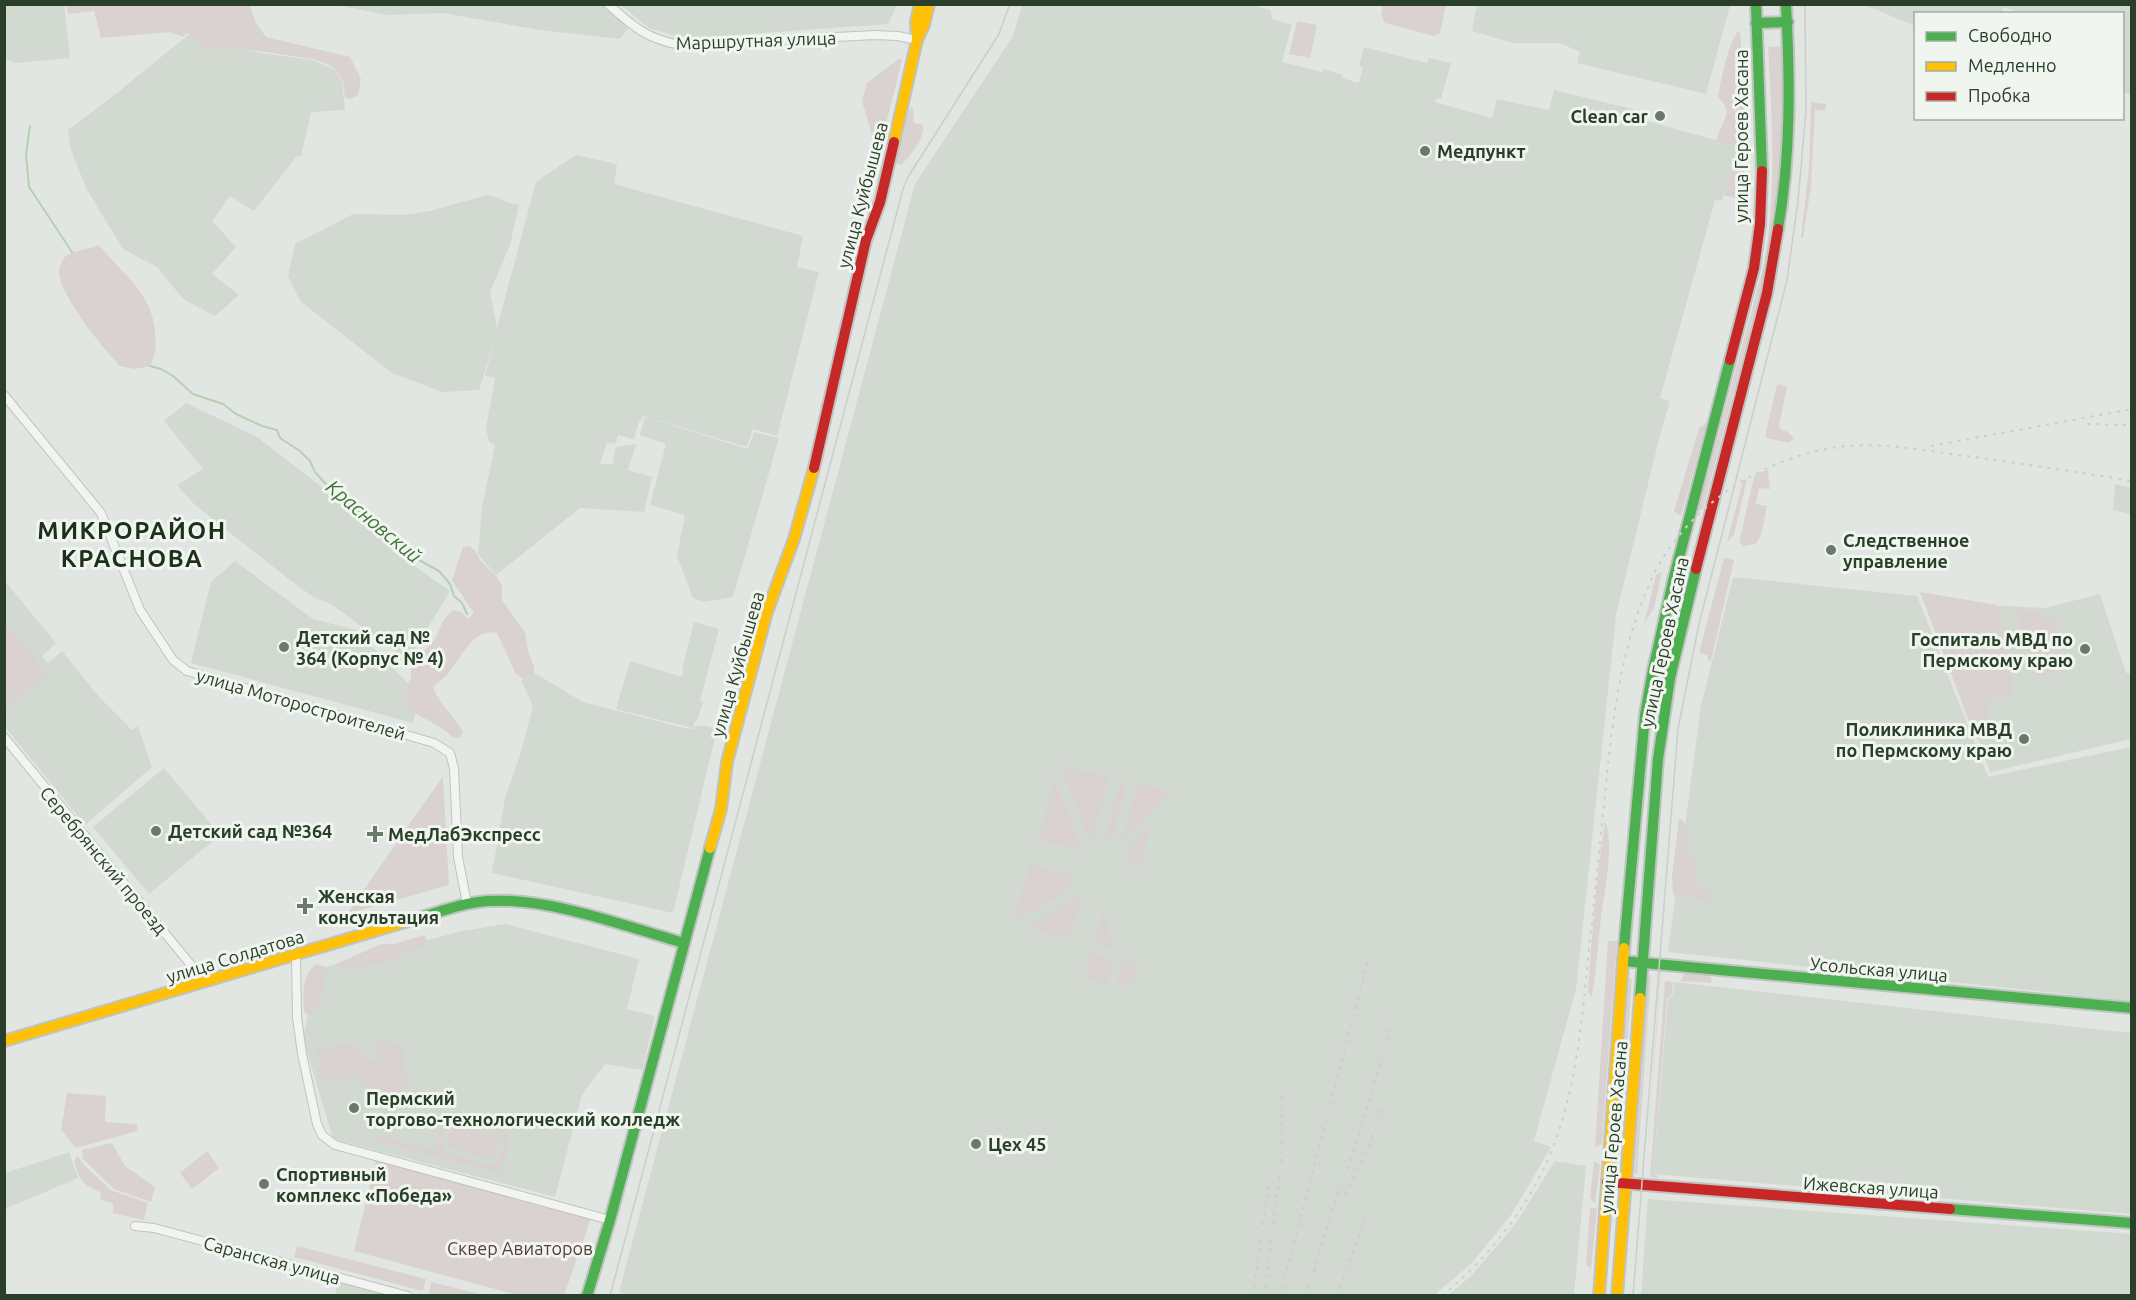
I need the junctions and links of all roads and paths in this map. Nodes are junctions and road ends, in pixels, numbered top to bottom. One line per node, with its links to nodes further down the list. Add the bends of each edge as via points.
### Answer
1 (608, 4): 8 (street, Маршрутная улица, via 647,36 681,45 875,35)
2 (920, 4): 8 (main road, улица Куйбышева)
3 (929, 4): 8 (main road, улица Куйбышева)
4 (1756, 4): 7 (main road, улица Героев Хасана)
5 (1786, 4): 6 (main road, улица Героев Хасана)
6 (1788, 22): 7 (main road); 15 (main road, улица Героев Хасана, via 1790,86 1782,207 1762,315 1670,678 1658,759)
7 (1756, 23): 14 (main road, улица Героев Хасана, via 1761,111 1756,256 1651,675 1640,756)
8 (917, 40): 12 (main road, улица Куйбышева, via 820,441 794,539 764,623)
9 (4, 395): 11 (street, улица Моторостроителей, via 100,513 140,610 180,666 236,687 434,743 450,753)
10 (4, 737): 16 (street, Серебрянский проезд, via 191,966)
11 (467, 904): 12 (main road, улица Солдатова, via 497,900 535,903); 13 (main road, улица Солдатова)
12 (684, 943): 21 (main road, улица Куйбышева)
13 (296, 955): 16 (main road, улица Солдатова); 21 (street, via 302,1054 321,1135 335,1145)
14 (1623, 961): 15 (main road, Усольская улица); 19 (main road, улица Героев Хасана)
15 (1643, 963): 17 (main road, Усольская улица); 20 (main road, улица Героев Хасана)
16 (200, 983): 18 (main road, улица Солдатова)
17 (2132, 1008)
18 (4, 1041)
19 (1607, 1182): 20 (main road, Ижевская улица); 26 (main road, улица Героев Хасана)
20 (1625, 1184): 22 (main road, Ижевская улица); 27 (main road, улица Героев Хасана)
21 (610, 1220): 25 (main road, улица Куйбышева)
22 (2132, 1223)
23 (135, 1226): 24 (street, Саранская улица)
24 (408, 1296)
25 (587, 1296)
26 (1599, 1296)
27 (1617, 1296)

